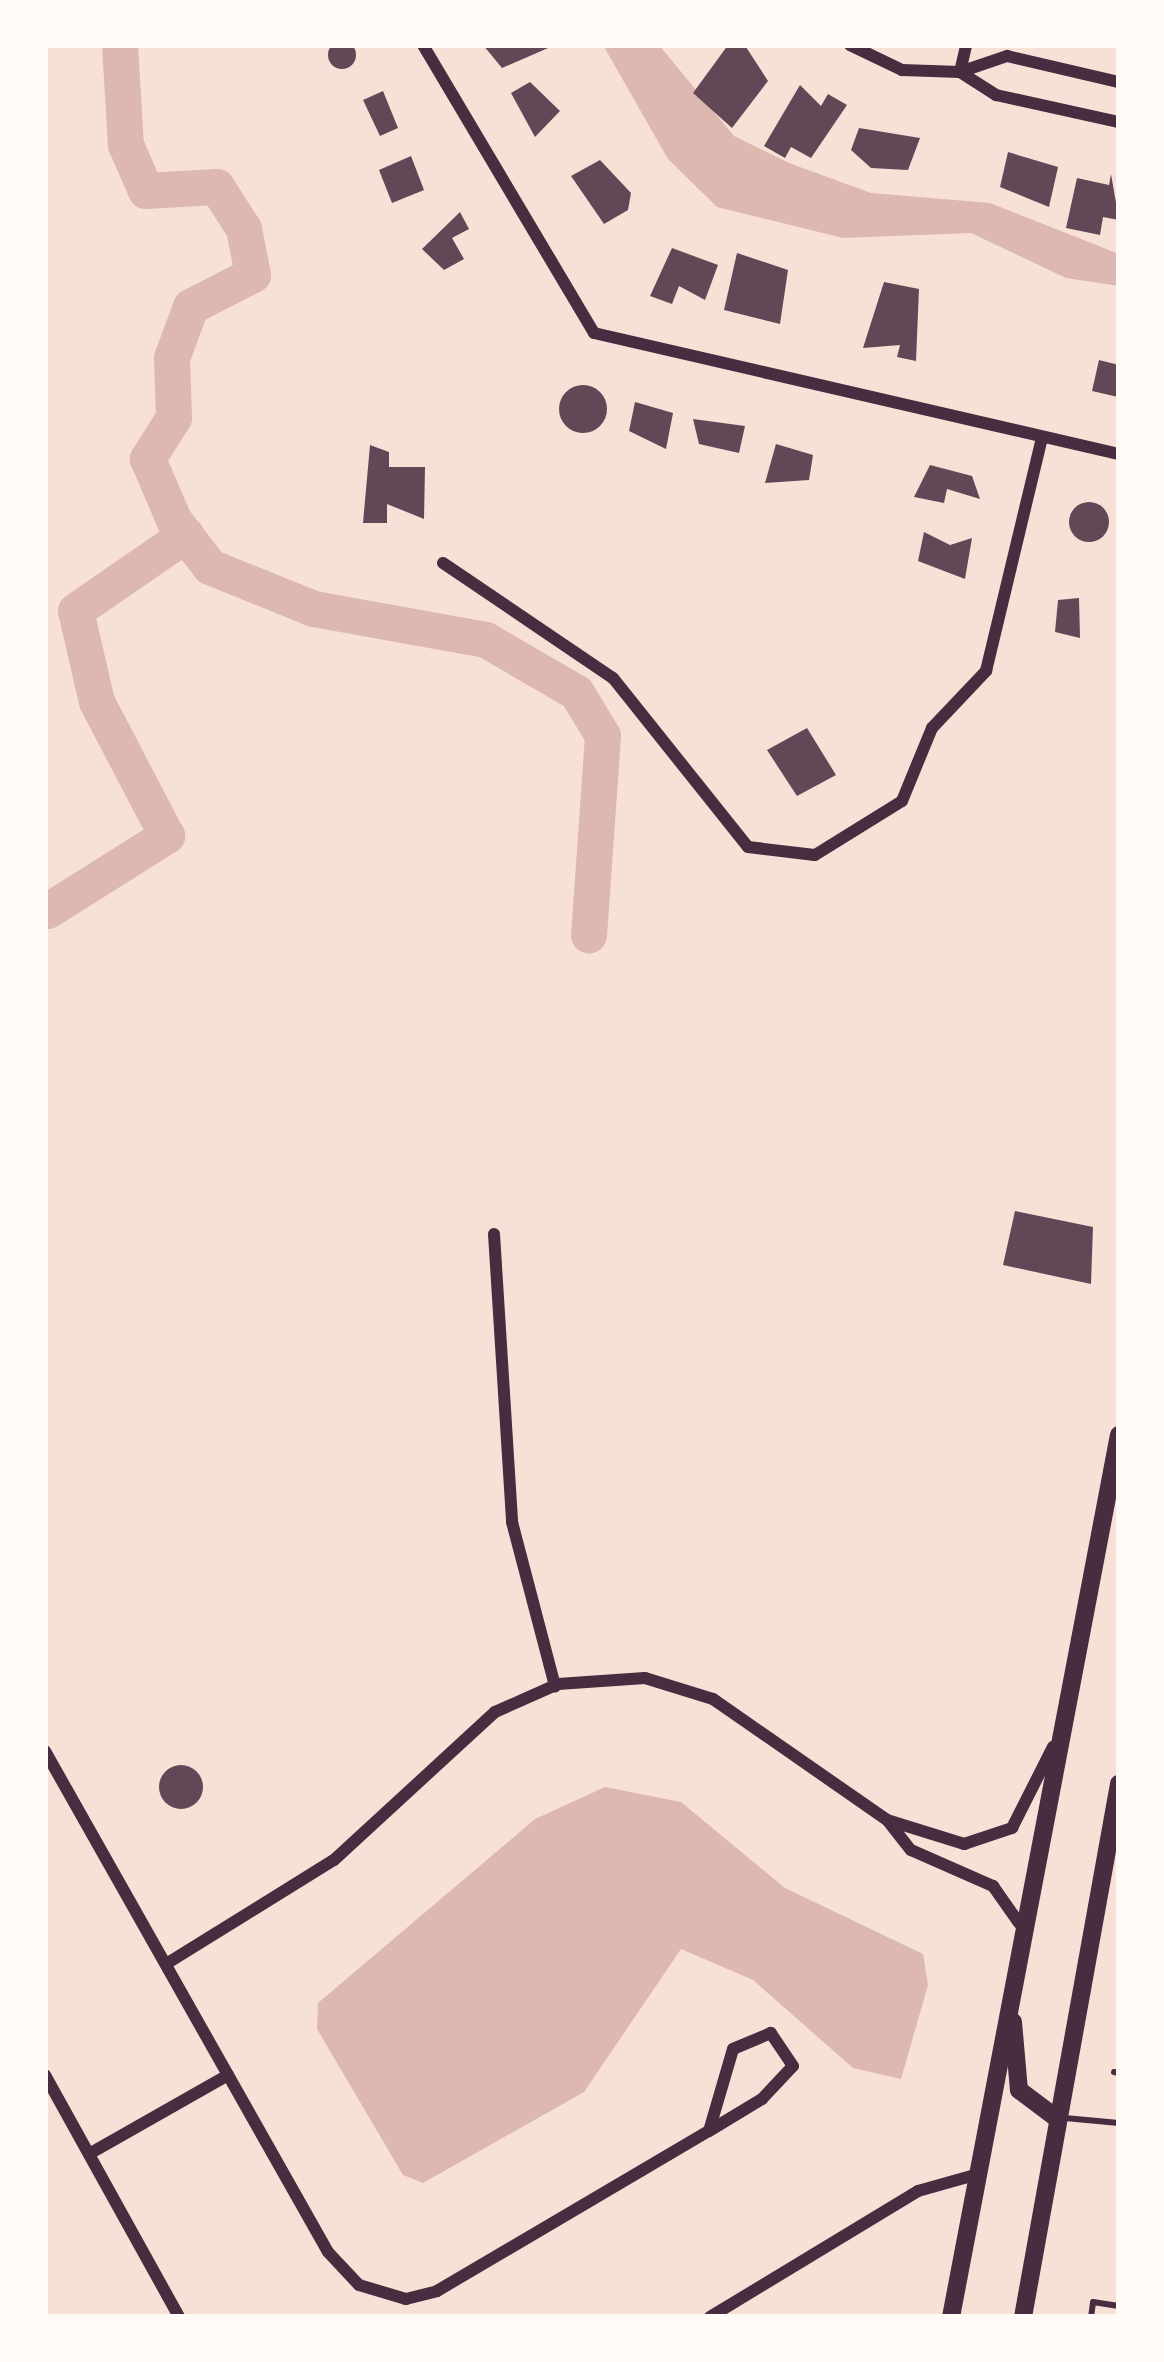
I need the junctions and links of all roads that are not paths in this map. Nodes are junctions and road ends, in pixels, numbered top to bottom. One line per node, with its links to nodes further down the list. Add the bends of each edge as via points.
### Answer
1 (423, 45): 7 (street, via 594,334)
2 (850, 45): 4 (street, via 902,70)
3 (966, 45): 4 (street)
4 (960, 73): 5 (street, via 1007,56); 6 (street, via 996,95)
5 (1119, 82)
6 (1119, 122)
7 (1042, 437): 8 (street); 9 (street, via 998,641 974,688 932,728 902,801 790,859 729,831 613,678)
8 (1119, 454)
9 (443, 563)
10 (494, 1234): 12 (street, via 510,1507)
11 (1119, 1435): 13 (main road)
12 (555, 1686): 16 (street, via 645,1678 713,1699); 18 (street, via 495,1712 334,1860)
13 (1053, 1747): 16 (street, via 998,1838 964,1844); 17 (main road)
14 (45, 1751): 18 (street)
15 (1119, 1784): 21 (main road)
16 (887, 1820): 17 (street, via 911,1850 994,1886)
17 (1017, 1932): 21 (main road, via 1011,2068 1030,2105); 25 (main road)
18 (166, 1964): 20 (street)
19 (45, 2075): 24 (street)
20 (228, 2075): 23 (street, via 344,2272 406,2300); 24 (street)
21 (1055, 2117): 22 (lane); 30 (main road)
22 (1119, 2123)
23 (709, 2131): 23 (street, via 733,2049 771,2033 791,2057 788,2077)
24 (88, 2154): 27 (street)
25 (975, 2175): 28 (street, via 918,2191); 29 (main road)
26 (1119, 2306): 31 (lane, via 1093,2302)
27 (179, 2317)
28 (710, 2317)
29 (951, 2317)
30 (1023, 2317)
31 (1090, 2317)

